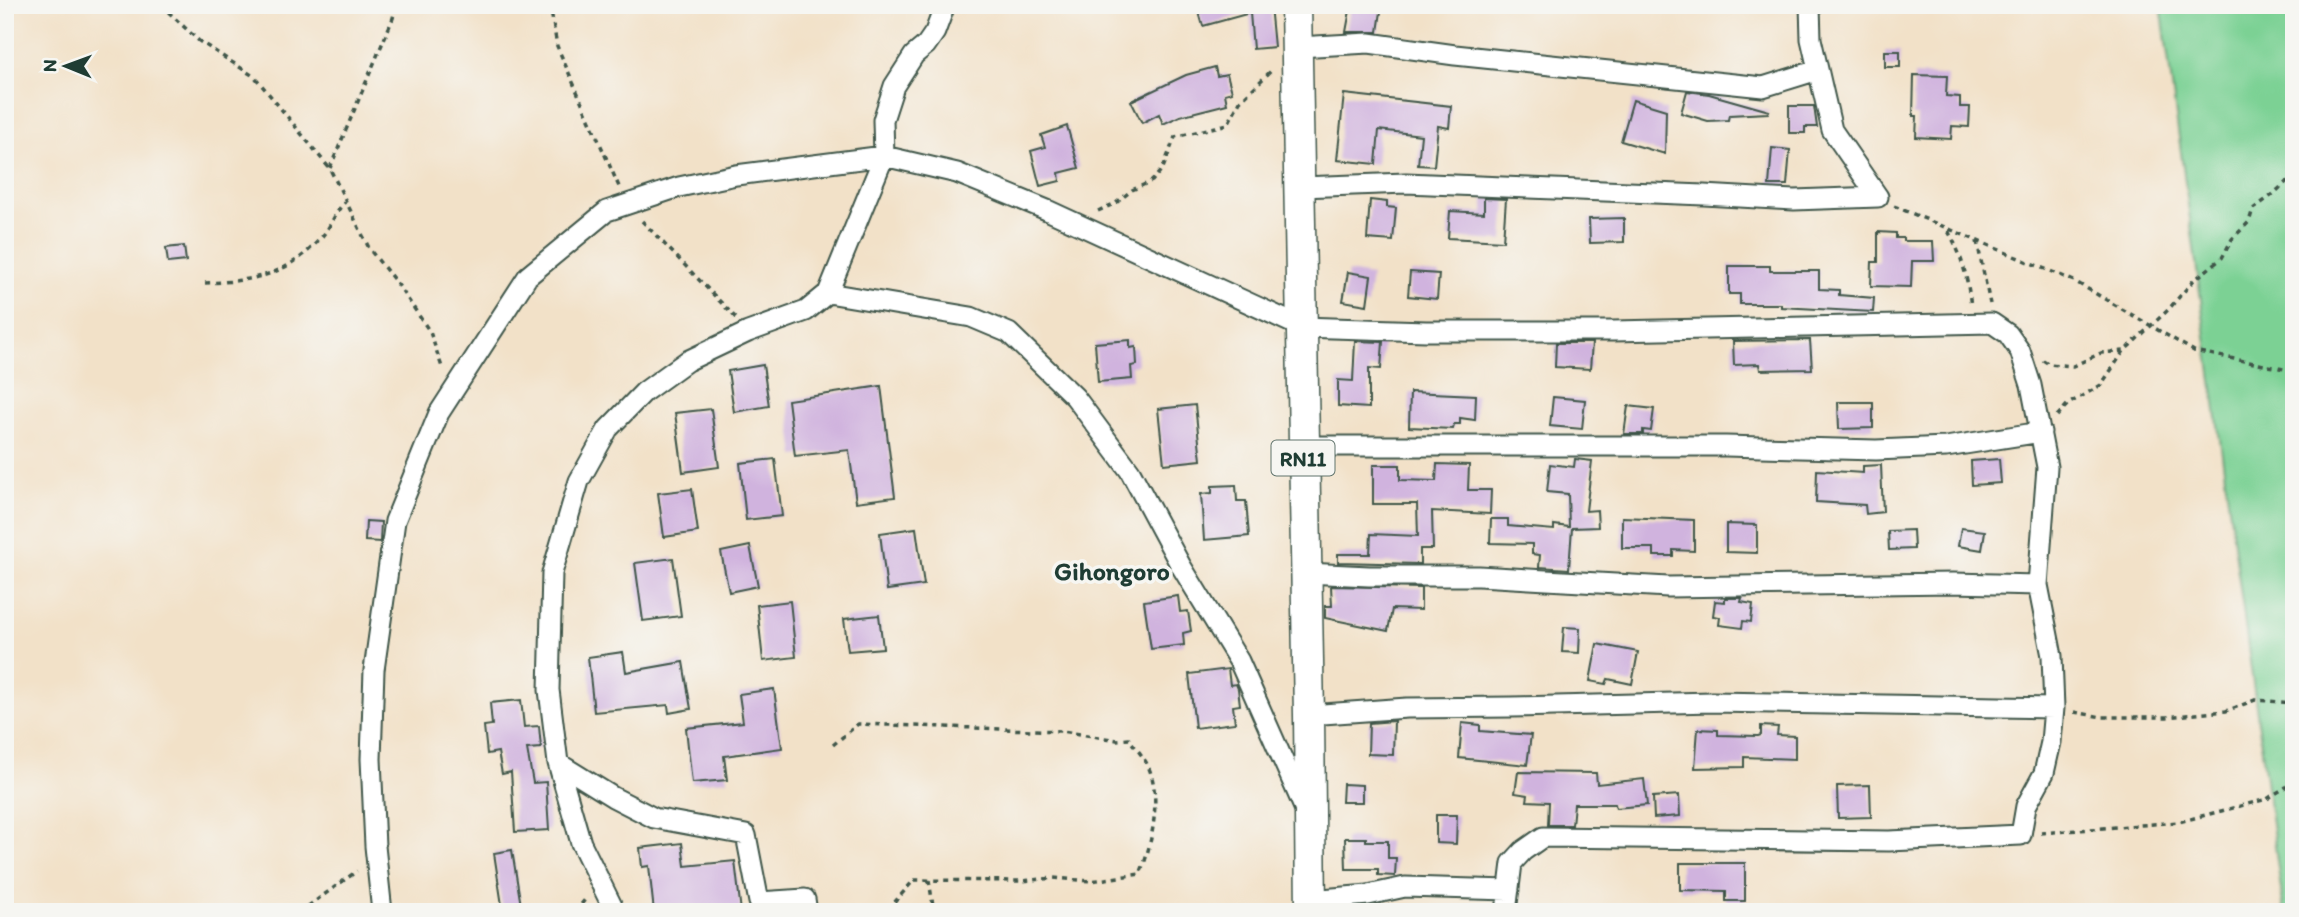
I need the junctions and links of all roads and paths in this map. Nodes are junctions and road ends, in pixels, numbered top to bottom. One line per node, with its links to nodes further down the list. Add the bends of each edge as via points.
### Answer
1 (160, 5): 10 (path, via 199,41 255,77)
2 (396, 5): 10 (path)
3 (550, 5): 15 (path, via 557,47)
4 (945, 5): 9 (street, via 926,45 894,86 883,120)
5 (1296, 5): 7 (main road, RN11)
6 (1810, 5): 8 (street)
7 (1298, 47): 8 (street, via 1369,43 1763,87); 12 (main road, RN11); 16 (path, via 1240,100 1228,124 1175,137 1163,168 1152,181)
8 (1818, 70): 13 (street, via 1832,130)
9 (884, 156): 15 (street, via 736,175 679,187); 16 (street, via 957,173); 20 (street)
10 (330, 169): 14 (path)
11 (2294, 175): 22 (path, via 2253,209 2249,222 2222,258)
12 (1301, 187): 13 (street, via 1406,183 1794,200); 23 (main road, RN11)
13 (1878, 197): 17 (path)
14 (345, 202): 19 (path, via 308,252 275,273 245,281); 28 (path, via 370,250 430,332)
15 (627, 205): 24 (path); 41 (street, via 607,211 528,276 439,414 395,521 374,670 371,759)
16 (1074, 222): 23 (street)
17 (1947, 229): 18 (path); 21 (path, via 1968,282 1971,309)
18 (1977, 241): 21 (path); 22 (path, via 2074,281)
19 (205, 283)
20 (828, 292): 24 (street, via 806,311); 39 (street, via 971,317 1009,333 1075,397 1130,471 1239,660)
21 (1996, 325): 23 (street, via 1613,331); 25 (street)
22 (2148, 326): 26 (path); 27 (path, via 2194,351)
23 (1301, 327): 30 (main road, RN11)
24 (748, 332): 37 (street, via 687,362 644,392 608,429 579,481 552,573 549,690)
25 (2014, 342): 26 (path, via 2049,363 2073,366 2101,353); 29 (street, via 2031,385)
26 (2124, 351): 29 (path, via 2101,385 2068,404)
27 (2294, 371)
28 (443, 374)
29 (2041, 432): 30 (street, via 1946,447 1875,450); 32 (street, via 2047,467)
30 (1303, 446): 31 (main road, RN11)
31 (1306, 573): 32 (street, via 1479,576 1668,587); 35 (main road, RN11)
32 (2038, 584): 34 (street, via 2052,656)
33 (2294, 703): 34 (path, via 2255,700 2226,711 2167,717 2102,717)
34 (2054, 708): 35 (street, via 1712,702 1407,708); 40 (street, via 2044,773 2026,806)
35 (1309, 715): 39 (main road, RN11)
36 (833, 745): 42 (path, via 858,724 1062,732 1129,739 1149,767 1155,800 1148,855 1140,874 1091,881)
37 (558, 763): 48 (street, via 581,843); 49 (street, via 654,818 746,835 759,902 805,899)
38 (2294, 782): 40 (path, via 2267,799 2179,822)
39 (1309, 819): 45 (main road, RN11)
40 (2021, 835): 43 (street, via 1889,841 1542,837 1512,863)
41 (376, 858): 46 (path); 47 (street)
42 (929, 880): 44 (path, via 914,880); 52 (path)
43 (1509, 890): 45 (street, via 1405,887); 53 (street)
44 (897, 902): 50 (path); 51 (path)
45 (1310, 906)
46 (300, 912)
47 (382, 912)
48 (615, 912)
49 (807, 912)
50 (887, 912)
51 (895, 912)
52 (934, 912)
53 (1506, 912)

